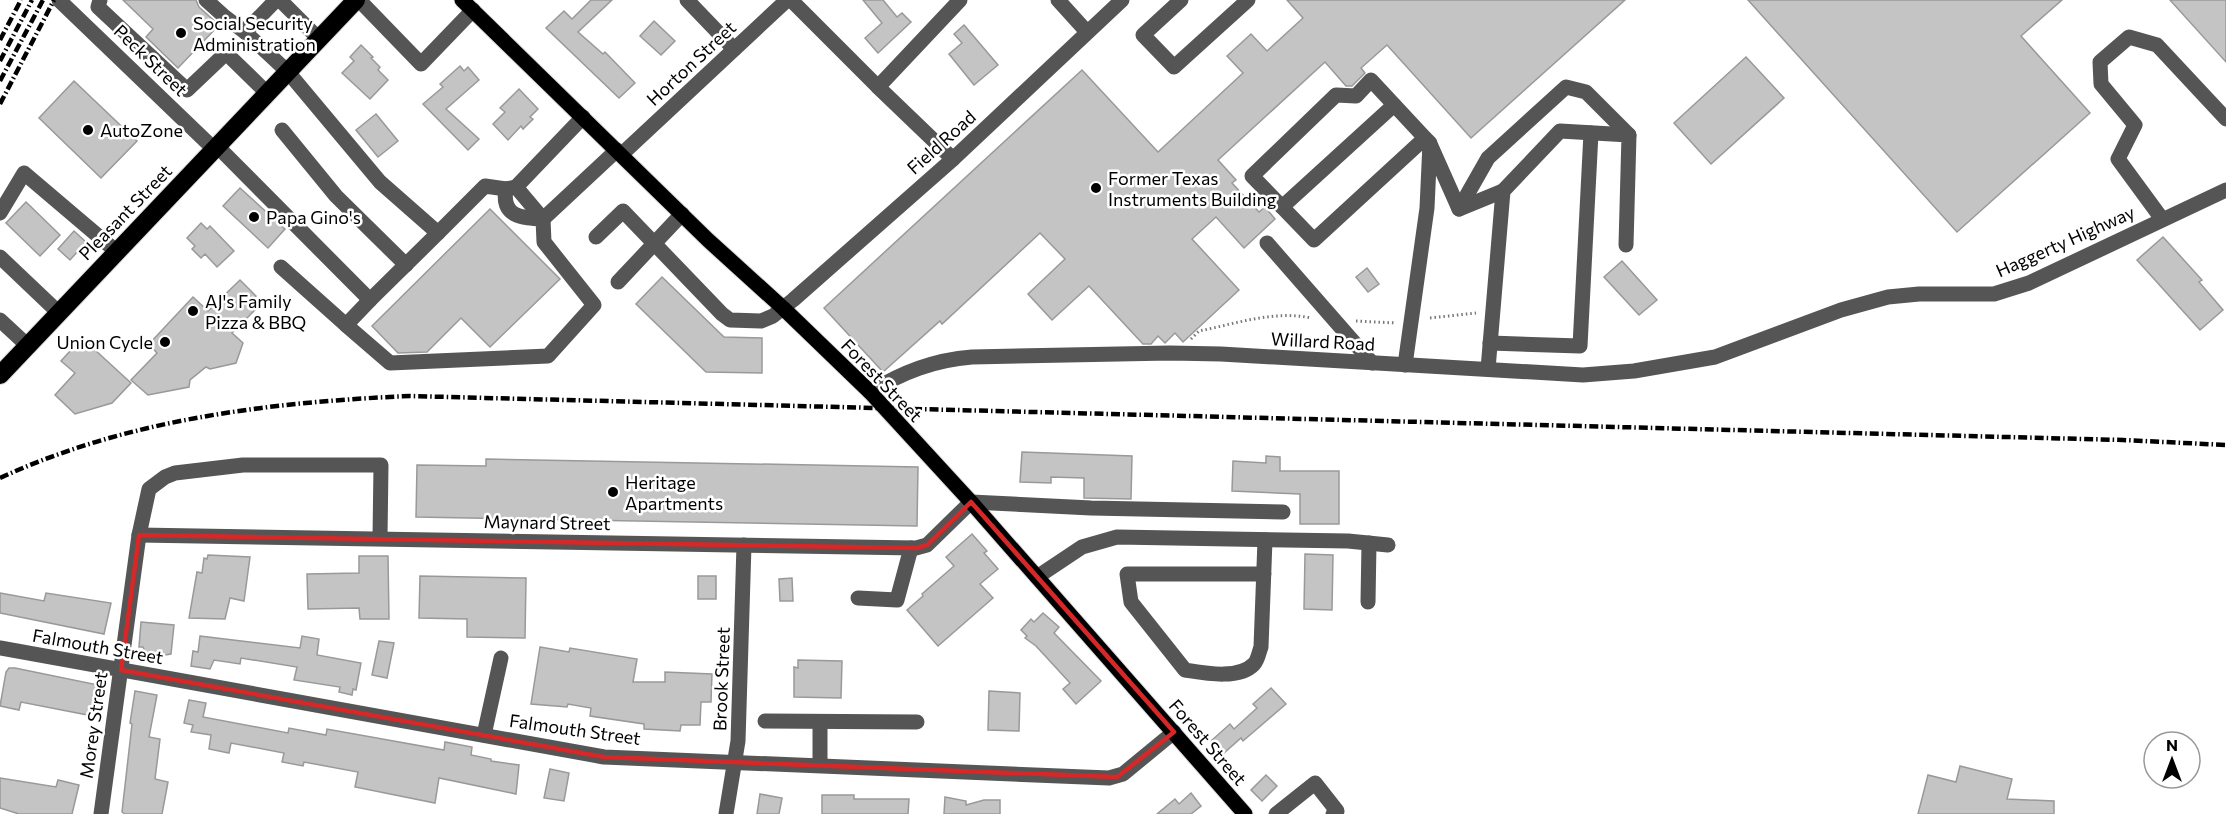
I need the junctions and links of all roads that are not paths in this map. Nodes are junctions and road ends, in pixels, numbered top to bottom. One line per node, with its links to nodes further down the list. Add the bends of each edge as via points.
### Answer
1 (59, 0): 28 (street, Peck Street)
2 (100, 0): 20 (street, via 98,7 187,90 226,53)
3 (206, 0): 14 (street)
4 (278, 0): 14 (street); 16 (street)
5 (356, 0): 13 (street, via 421,64); 16 (highway, Pleasant Street)
6 (687, 0): 17 (street)
7 (789, 0): 17 (street, Horton Street); 19 (street)
8 (960, 0): 19 (street)
9 (1058, 0): 15 (street)
10 (1122, 0): 15 (street, Field Road)
11 (1181, 0): 12 (street, via 1143,35 1174,67)
12 (1248, 0)
13 (468, 5): 22 (main road, Forest Street)
14 (245, 32): 18 (street)
15 (1087, 32): 30 (street, Field Road)
16 (319, 39): 18 (highway, Pleasant Street)
17 (734, 49): 29 (street, Horton Street)
18 (288, 72): 20 (highway, Pleasant Street); 40 (street, via 380,182)
19 (878, 87): 30 (street)
20 (267, 93): 28 (highway, Pleasant Street)
21 (1394, 105): 27 (street); 34 (street); 34 (street, via 1371,80 1356,96 1336,95 1252,176)
22 (583, 117): 29 (main road, Forest Street); 31 (street)
23 (2226, 119): 39 (street, via 2157,45 2129,38 2100,62 2101,84 2135,125 2118,159)
24 (282, 130): 47 (street, via 336,196)
25 (1591, 133): 26 (street); 32 (street, via 1560,131); 56 (street, via 1580,346)
26 (1629, 135): 35 (street, via 1586,92 1566,87 1488,158); 44 (street)
27 (1427, 141): 34 (street, via 1314,240); 35 (street); 59 (street, via 1427,208)
28 (216, 148): 45 (highway, Pleasant Street); 50 (street, Peck Street)
29 (620, 152): 37 (main road, Forest Street); 38 (street, Horton Street)
30 (953, 159): 51 (street, Field Road)
31 (511, 188): 38 (street, via 505,203 513,214); 40 (street, via 485,186)
32 (1503, 190): 35 (street); 56 (street)
33 (2226, 190): 39 (street, Haggerty Highway)
34 (1282, 207)
35 (1459, 209)
36 (0, 213): 45 (street, via 24,172)
37 (682, 214): 43 (street); 51 (main road, Forest Street)
38 (543, 219): 54 (street, via 544,242 594,305 548,356 390,363)
39 (2162, 219): 55 (street, Haggerty Highway, via 2005,292 1888,297)
40 (438, 233): 47 (street)
41 (596, 237): 43 (street, Field Road, via 623,211)
42 (1267, 243): 58 (street)
43 (654, 244): 49 (street); 51 (street, Field Road, via 730,320 761,321)
44 (1626, 245)
45 (117, 252): 52 (highway, Pleasant Street)
46 (0, 257): 52 (street)
47 (406, 265): 50 (street)
48 (281, 267): 54 (street)
49 (618, 282)
50 (370, 300): 54 (street)
51 (783, 308): 62 (main road, Forest Street)
52 (59, 313): 57 (highway, Pleasant Street)
53 (0, 320): 57 (street)
54 (346, 325)
55 (1775, 333): 60 (street, Willard Road, via 1715,357 1634,371 1583,375)
56 (1490, 343): 60 (street)
57 (28, 346): 61 (highway, Pleasant Street)
58 (1372, 363): 59 (street, Willard Road); 62 (street, Willard Road, via 1170,353 972,357 920,366)
59 (1405, 365): 60 (street, Willard Road)
60 (1488, 369)
61 (0, 375)
62 (870, 392): 63 (main road, Forest Street)
63 (971, 502): 64 (street); 71 (street, Maynard Street, via 927,545); 73 (main road, Forest Street)
64 (1283, 512)
65 (139, 535): 66 (street, Maynard Street); 66 (street, Morey Street, via 149,489 175,473 243,465 381,465); 78 (street, Morey Street)
66 (380, 538): 69 (street, Maynard Street)
67 (1265, 540): 68 (street); 72 (street); 73 (street, via 1117,537 1082,547)
68 (1370, 543): 70 (street); 75 (street)
69 (744, 545): 71 (street, Maynard Street); 84 (street, Brook Street)
70 (1388, 545)
71 (911, 548): 74 (street, via 897,600)
72 (1264, 574): 72 (street, via 1261,647 1255,663 1246,670 1214,675 1185,670 1131,602 1127,574)
73 (1037, 577): 82 (main road, Forest Street)
74 (858, 598)
75 (1368, 602)
76 (0, 648): 78 (street, Falmouth Street)
77 (501, 658): 83 (street)
78 (121, 670): 83 (street, Falmouth Street); 86 (street, Morey Street)
79 (765, 721): 80 (street)
80 (820, 722): 81 (street); 85 (street)
81 (917, 722)
82 (1174, 732): 85 (street, Falmouth Street, via 1123,774 1109,778); 88 (main road, Forest Street)
83 (484, 735): 84 (street, Falmouth Street, via 604,757)
84 (736, 762): 85 (street, Falmouth Street); 87 (street, Brook Street)
85 (820, 765)
86 (100, 814)
87 (726, 814)
88 (1245, 814)
89 (1276, 814): 90 (street, via 1315,783 1337,811)
90 (1332, 814)

